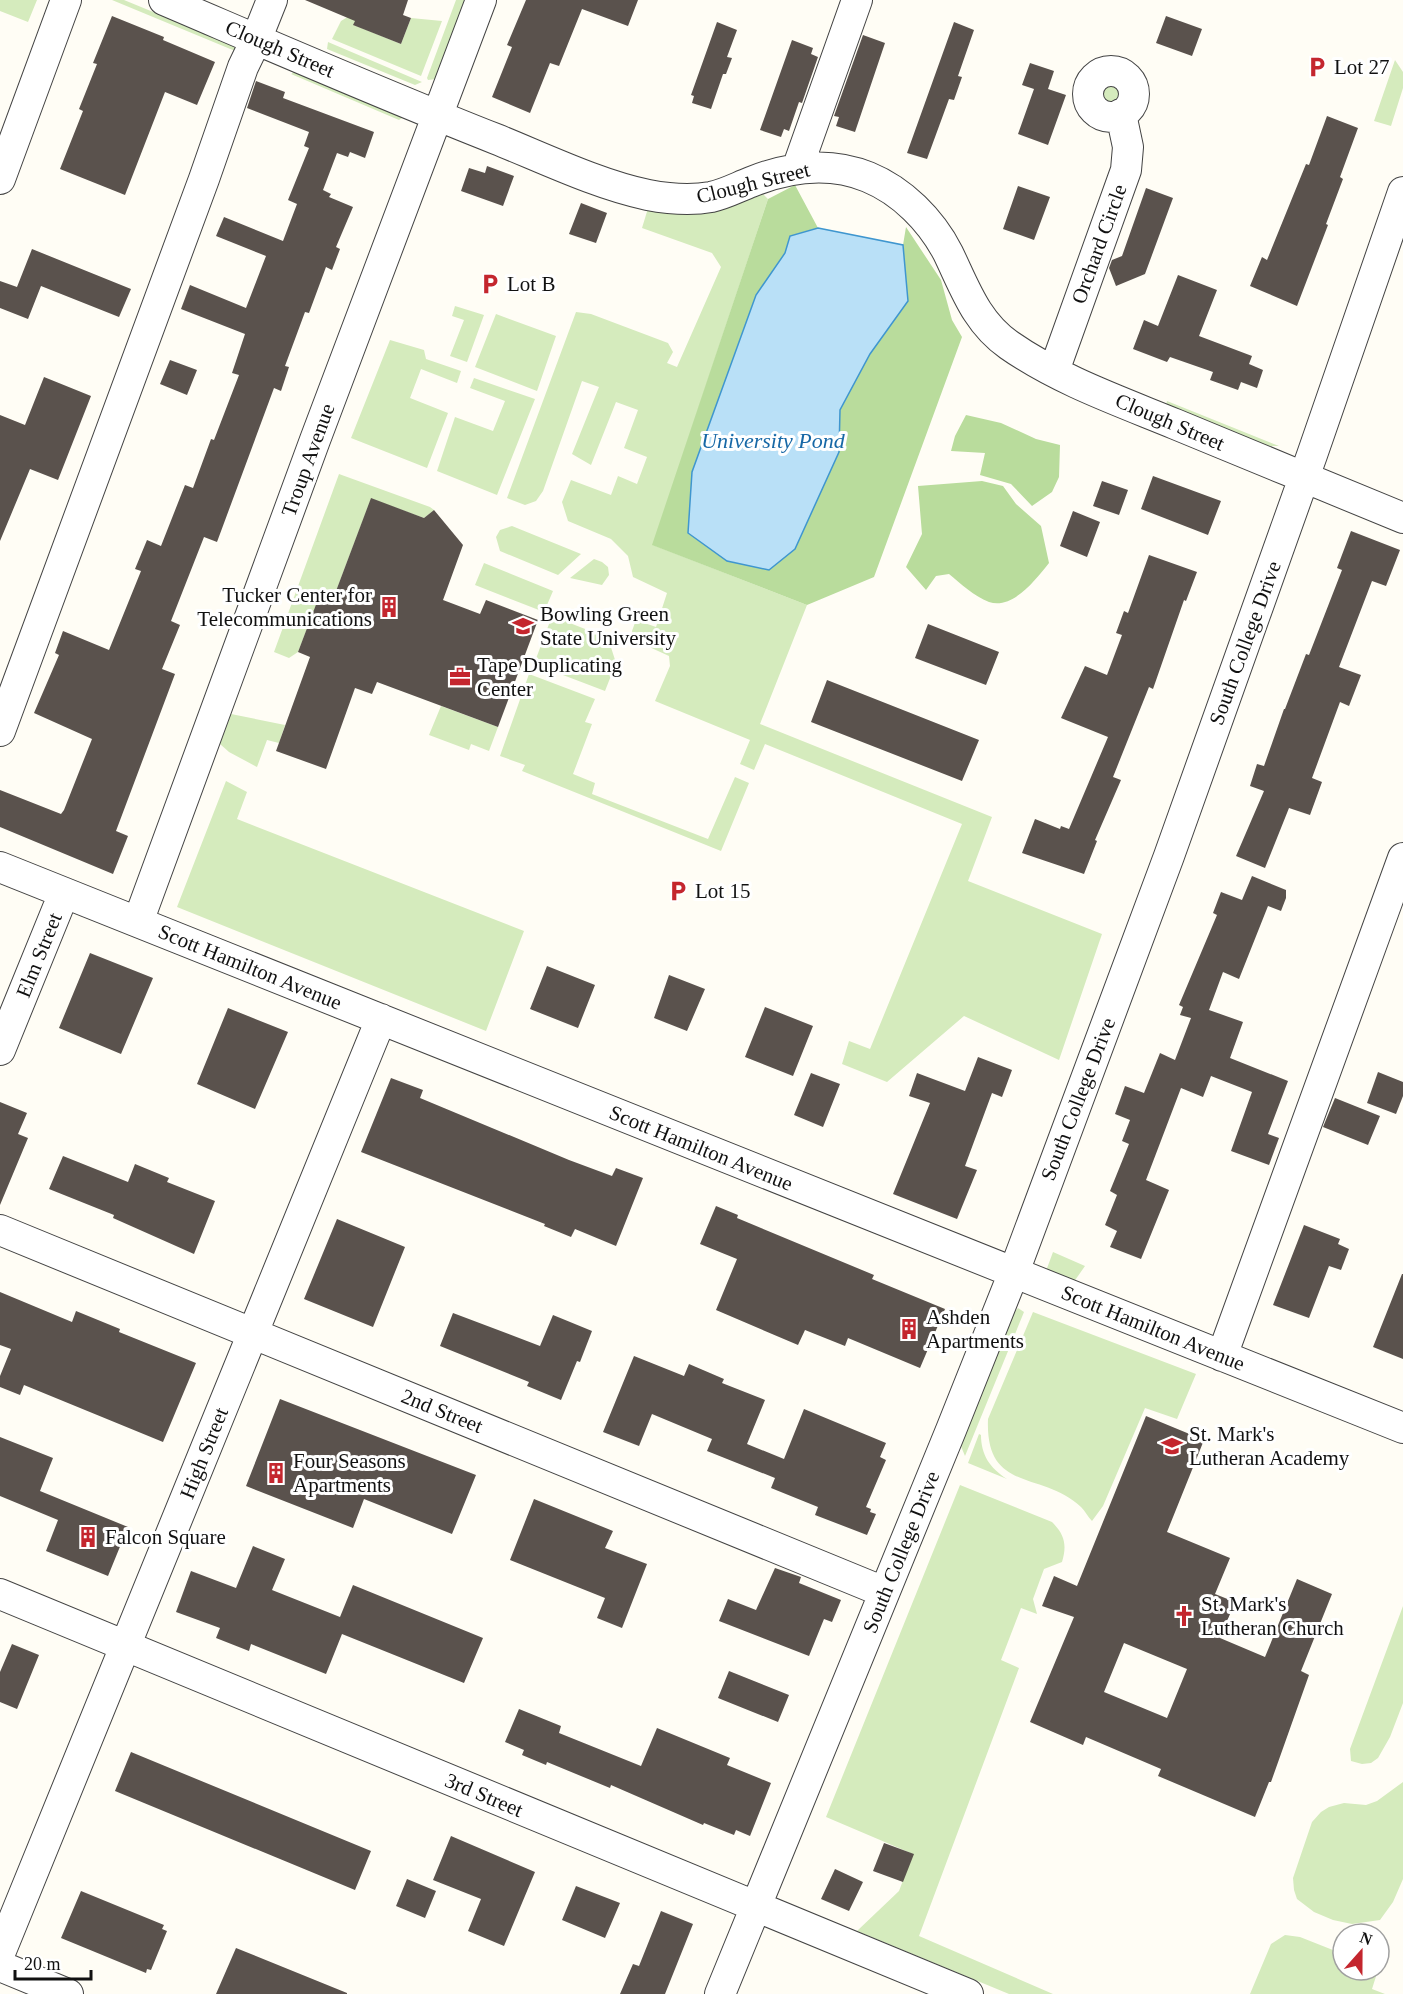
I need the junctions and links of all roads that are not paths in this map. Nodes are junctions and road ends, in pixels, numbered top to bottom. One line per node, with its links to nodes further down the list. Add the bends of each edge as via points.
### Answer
1 (66, 0): 10 (street)
2 (164, 0): 6 (street, Clough Street)
3 (272, 0): 6 (street)
4 (481, 0): 8 (street, Troup Avenue)
5 (858, 0): 9 (street)
6 (256, 40): 8 (street, Clough Street); 15 (street)
7 (1121, 114): 12 (street, Orchard Circle, via 1128,147 1126,170)
8 (437, 116): 9 (street, Clough Street, via 592,177 642,194 675,199 715,196 768,175); 19 (street, Troup Avenue)
9 (797, 169): 12 (street, Clough Street, via 838,168 868,177 912,205 946,249 991,332)
10 (0, 179)
11 (1403, 192): 13 (street, South College Drive)
12 (1054, 371): 13 (street, Clough Street)
13 (1304, 478): 14 (street, Clough Street); 23 (street, South College Drive)
14 (1403, 518)
15 (0, 731)
16 (1403, 858): 25 (street)
17 (0, 867): 18 (street, Scott Hamilton Avenue)
18 (64, 893): 19 (street, Scott Hamilton Avenue); 21 (street, Elm Street)
19 (138, 922): 20 (street, Scott Hamilton Avenue)
20 (381, 1019): 23 (street, Scott Hamilton Avenue); 24 (street, High Street)
21 (0, 1050)
22 (0, 1230): 24 (street, 2nd Street)
23 (1014, 1272): 25 (street, Scott Hamilton Avenue); 27 (street, South College Drive)
24 (254, 1333): 27 (street, 2nd Street); 29 (street, High Street)
25 (1222, 1356): 26 (street, Scott Hamilton Avenue)
26 (1403, 1428)
27 (884, 1592): 30 (street, South College Drive)
28 (0, 1594): 29 (street, 3rd Street)
29 (125, 1646): 30 (street, 3rd Street); 31 (street, High Street)
30 (755, 1906): 34 (street, South College Drive); 35 (street, 3rd Street)
31 (0, 1953)
32 (0, 1966): 33 (street)
33 (69, 1994)
34 (720, 1994)
35 (968, 1994)

